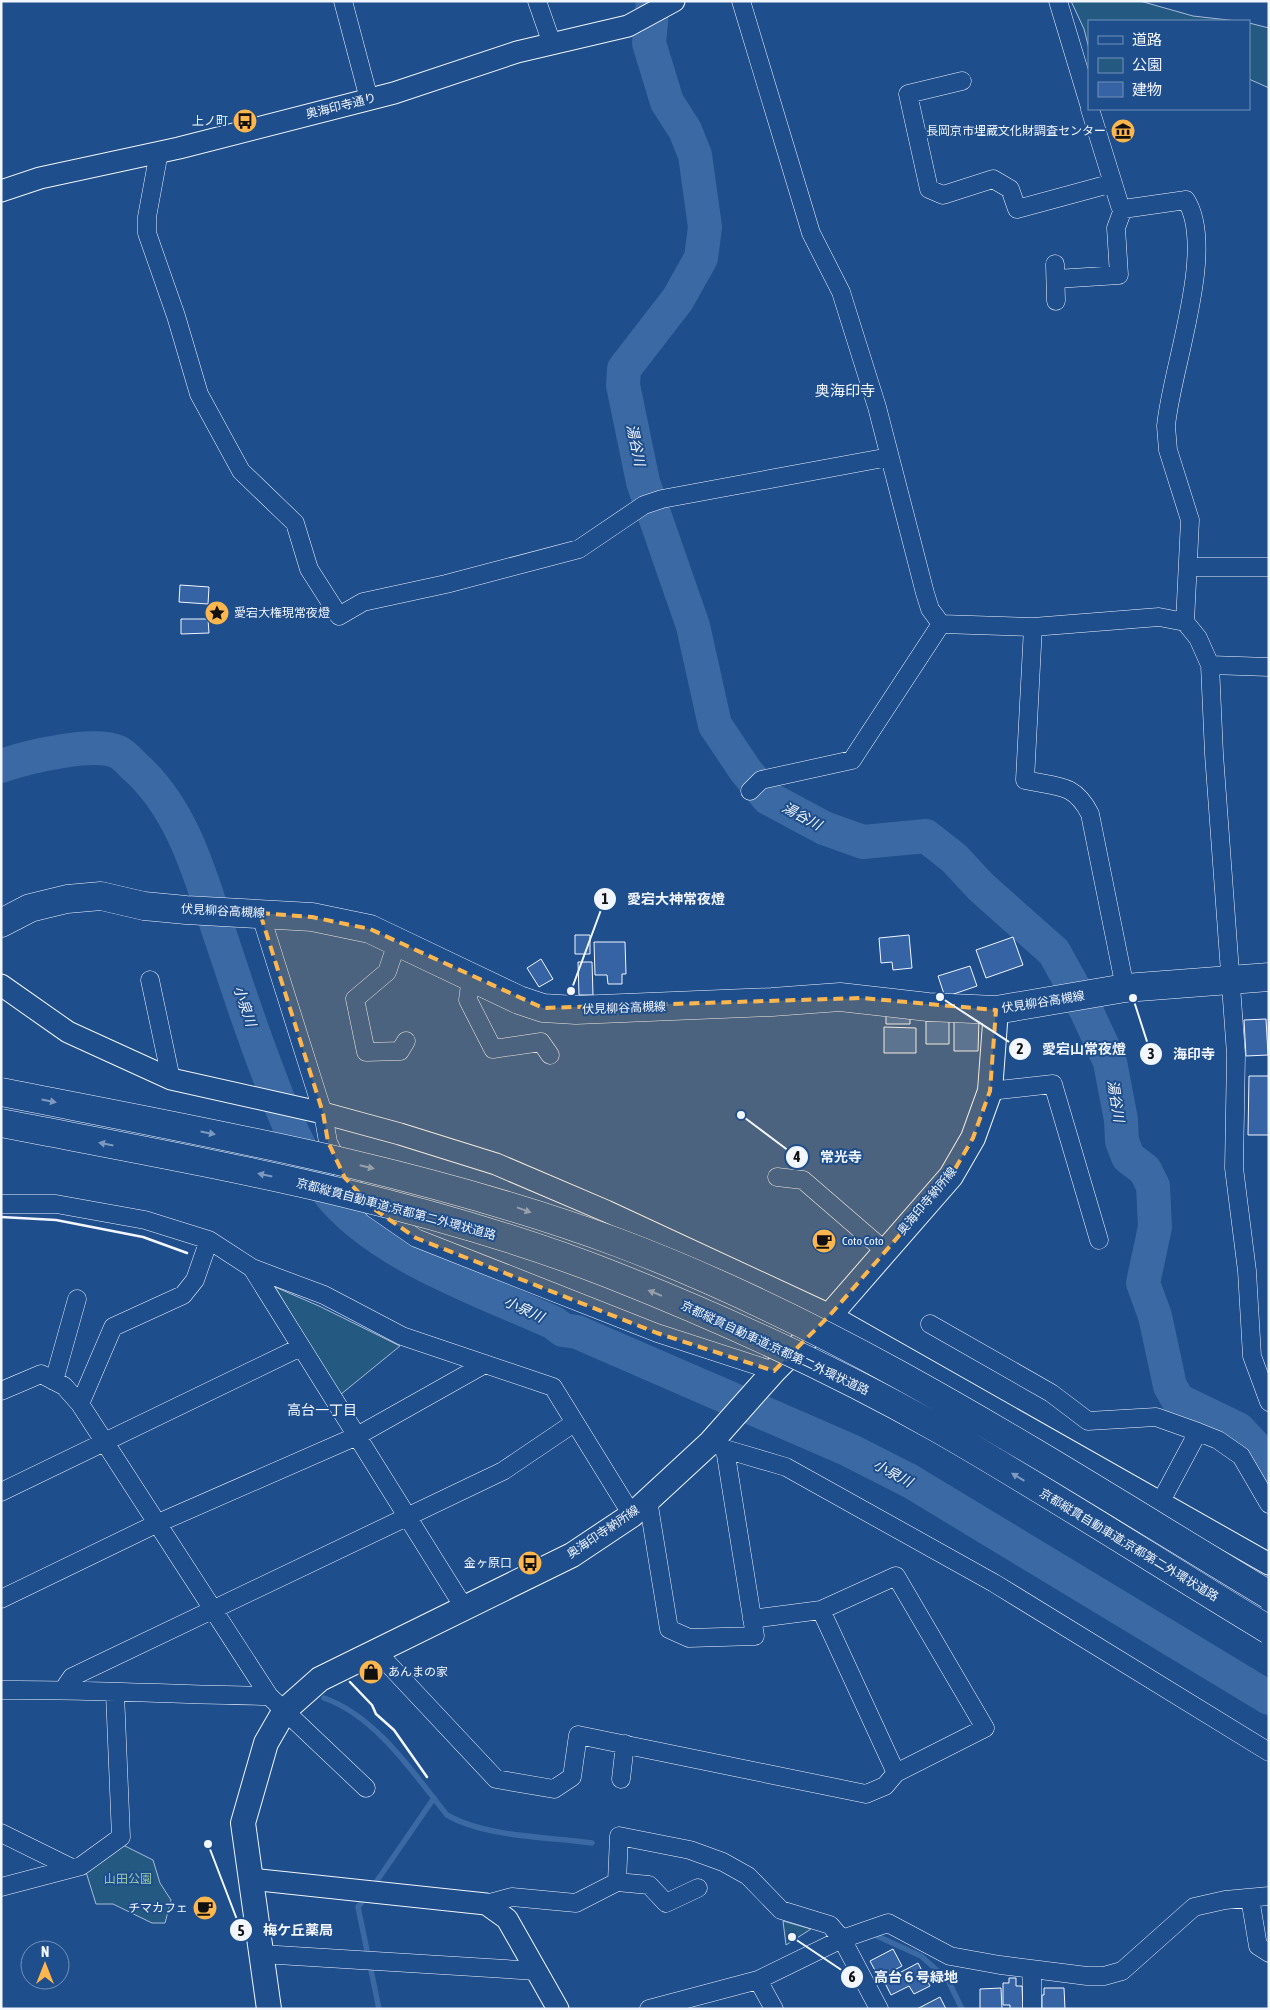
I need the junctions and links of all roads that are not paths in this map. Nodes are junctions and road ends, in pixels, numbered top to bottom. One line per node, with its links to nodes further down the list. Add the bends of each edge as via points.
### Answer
1 (343, 1): 8 (street)
2 (537, 1): 6 (street)
3 (741, 1): 16 (street, via 811,233 841,292)
4 (1058, 1): 9 (street)
5 (658, 9): 6 (street, 奥海印寺通り, via 628,26)
6 (552, 44): 8 (street, 奥海印寺通り)
7 (962, 81): 12 (street, via 908,94 929,189 943,195 993,179 1010,189 1017,209)
8 (369, 99): 11 (street, 奥海印寺通り)
9 (1088, 101)
10 (1090, 110): 12 (street)
11 (159, 152): 13 (street, 奥海印寺通り, via 40,178); 16 (street, via 147,233 199,394 241,471 295,523 309,569 339,616 363,602 579,550 644,505 662,499)
12 (1113, 183): 14 (street)
13 (1, 192)
14 (1123, 209): 15 (street, via 1116,228 1118,275 1055,272); 18 (street, via 1186,200 1194,212 1197,258 1166,426 1168,450 1190,520)
15 (1056, 301)
16 (889, 457): 20 (street, via 925,593 930,609)
17 (1269, 567): 18 (street)
18 (1188, 568): 19 (street)
19 (1185, 622): 21 (street, via 1159,617); 22 (street, via 1198,638)
20 (941, 624): 21 (street); 24 (street, via 852,760)
21 (1033, 627): 33 (street, via 1025,780 1073,790 1090,814)
22 (1210, 665): 23 (street); 30 (street)
23 (1269, 667)
24 (755, 785)
25 (257, 913): 26 (main road, 伏見柳谷高槻線, via 144,906 101,896 67,899 30,908); 27 (main road, 伏見柳谷高槻線, via 312,917 370,929); 40 (street)
26 (1, 923)
27 (398, 940): 28 (main road, 伏見柳谷高槻線); 35 (street, via 387,972 356,999 366,1052 400,1051)
28 (471, 976): 34 (main road, 伏見柳谷高槻線, via 519,1000 557,1009 840,997 928,1007); 36 (street, via 468,1000 493,1049 541,1042)
29 (1269, 977): 30 (main road, 伏見柳谷高槻線)
30 (1231, 979): 33 (main road, 伏見柳谷高槻線); 56 (street, via 1236,1054 1234,1168 1247,1271 1252,1356)
31 (150, 980): 37 (street)
32 (1, 985): 37 (street, via 68,1032)
33 (1125, 988): 34 (main road, 伏見柳谷高槻線)
34 (996, 1010): 38 (main road, 奥海印寺納所線)
35 (406, 1041)
36 (550, 1055)
37 (170, 1079): 40 (street)
38 (990, 1091): 45 (street, via 1052,1084); 46 (main road, 奥海印寺納所線, via 972,1138 952,1176)
39 (1, 1092): 70 (main road, one-way to 70, bridge, via 272,1145 399,1175 514,1206 621,1244 736,1291 836,1341 932,1393)
40 (319, 1112): 49 (street, via 496,1164); 53 (street, via 328,1142 345,1178 374,1209 416,1238)
41 (1, 1123): 76 (main road, 京都縦貫自動車道;京都第二外環状道路, one-way to 41, bridge, via 936,1428 721,1320 609,1274 502,1237 390,1205 264,1175)
42 (777, 1177): 46 (street, via 803,1180)
43 (1, 1204): 44 (street, via 56,1204 144,1220)
44 (209, 1240): 47 (street); 57 (street, via 195,1280 184,1294 113,1327)
45 (1099, 1240)
46 (884, 1250): 49 (main road, 奥海印寺納所線)
47 (252, 1268): 51 (street); 52 (street, via 324,1295 402,1336)
48 (77, 1299): 54 (street)
49 (830, 1315): 53 (main road, 奥海印寺納所線); 64 (street)
50 (930, 1324): 59 (street, via 1051,1393 1088,1421 1156,1417)
51 (302, 1347): 60 (street); 62 (street)
52 (485, 1364): 58 (street, via 553,1387); 60 (street)
53 (770, 1376): 61 (main road, 奥海印寺納所線)
54 (54, 1381): 55 (street, via 41,1374); 57 (street, via 64,1386)
55 (1, 1391)
56 (1269, 1402)
57 (80, 1404): 62 (street)
58 (574, 1423): 66 (street); 67 (street, via 503,1471)
59 (1198, 1432): 64 (street); 65 (street, via 1218,1440 1241,1456)
60 (357, 1436): 67 (street); 68 (street)
61 (720, 1440): 66 (main road, 奥海印寺納所線); 75 (street); 83 (street, via 786,1467 994,1583)
62 (104, 1442): 63 (street); 68 (street)
63 (1, 1492)
64 (1160, 1503): 69 (street)
65 (1269, 1504)
66 (640, 1508): 72 (main road, 奥海印寺納所線, via 572,1555); 75 (street, via 669,1629 689,1638 754,1636)
67 (408, 1517): 72 (street); 73 (street)
68 (156, 1524): 71 (street); 73 (street)
69 (1269, 1564)
70 (1269, 1595)
71 (1, 1599)
72 (465, 1609): 77 (main road, 奥海印寺納所線)
73 (212, 1610): 79 (street, via 72,1677); 81 (street)
74 (820, 1610): 75 (street); 84 (street); 84 (street, via 896,1576 986,1728)
75 (752, 1619)
76 (1269, 1630)
77 (377, 1652): 81 (main road, 奥海印寺納所線); 82 (street, via 496,1779 554,1789 572,1777 578,1735)
78 (1, 1690): 79 (street)
79 (63, 1690): 80 (street)
80 (115, 1693): 81 (street); 88 (street, via 121,1837 81,1866)
81 (277, 1703): 86 (street); 89 (main road, 奥海印寺納所線, via 243,1823)
82 (625, 1744): 84 (street, via 866,1794 886,1786); 85 (street)
83 (1269, 1752)
84 (896, 1773)
85 (621, 1779)
86 (366, 1788)
87 (1, 1833): 88 (street)
88 (72, 1868): 91 (street)
89 (251, 1879): 95 (street); 98 (main road, 奥海印寺納所線)
90 (617, 1882): 92 (street, via 649,1885 666,1903); 95 (street, via 576,1903 512,1897); 96 (street, via 619,1836 690,1850 723,1862 748,1876 781,1910 830,1925)
91 (1, 1887)
92 (698, 1888)
93 (1269, 1896): 94 (street)
94 (1250, 1898): 97 (street, via 1258,1946); 99 (street, via 1194,1907 1122,1971 1087,1976)
95 (486, 1904): 100 (street, via 507,1919)
96 (842, 1939): 99 (street, via 888,1922 950,1956); 101 (street); 107 (street)
97 (1269, 1953)
98 (261, 1954): 100 (street); 103 (main road, 奥海印寺納所線)
99 (1032, 1969): 108 (street)
100 (536, 1971): 104 (street)
101 (758, 1980): 102 (street); 106 (street)
102 (670, 2006): 105 (street)
103 (269, 2009)
104 (558, 2009)
105 (649, 2009)
106 (774, 2009)
107 (879, 2009)
108 (1032, 2009)

